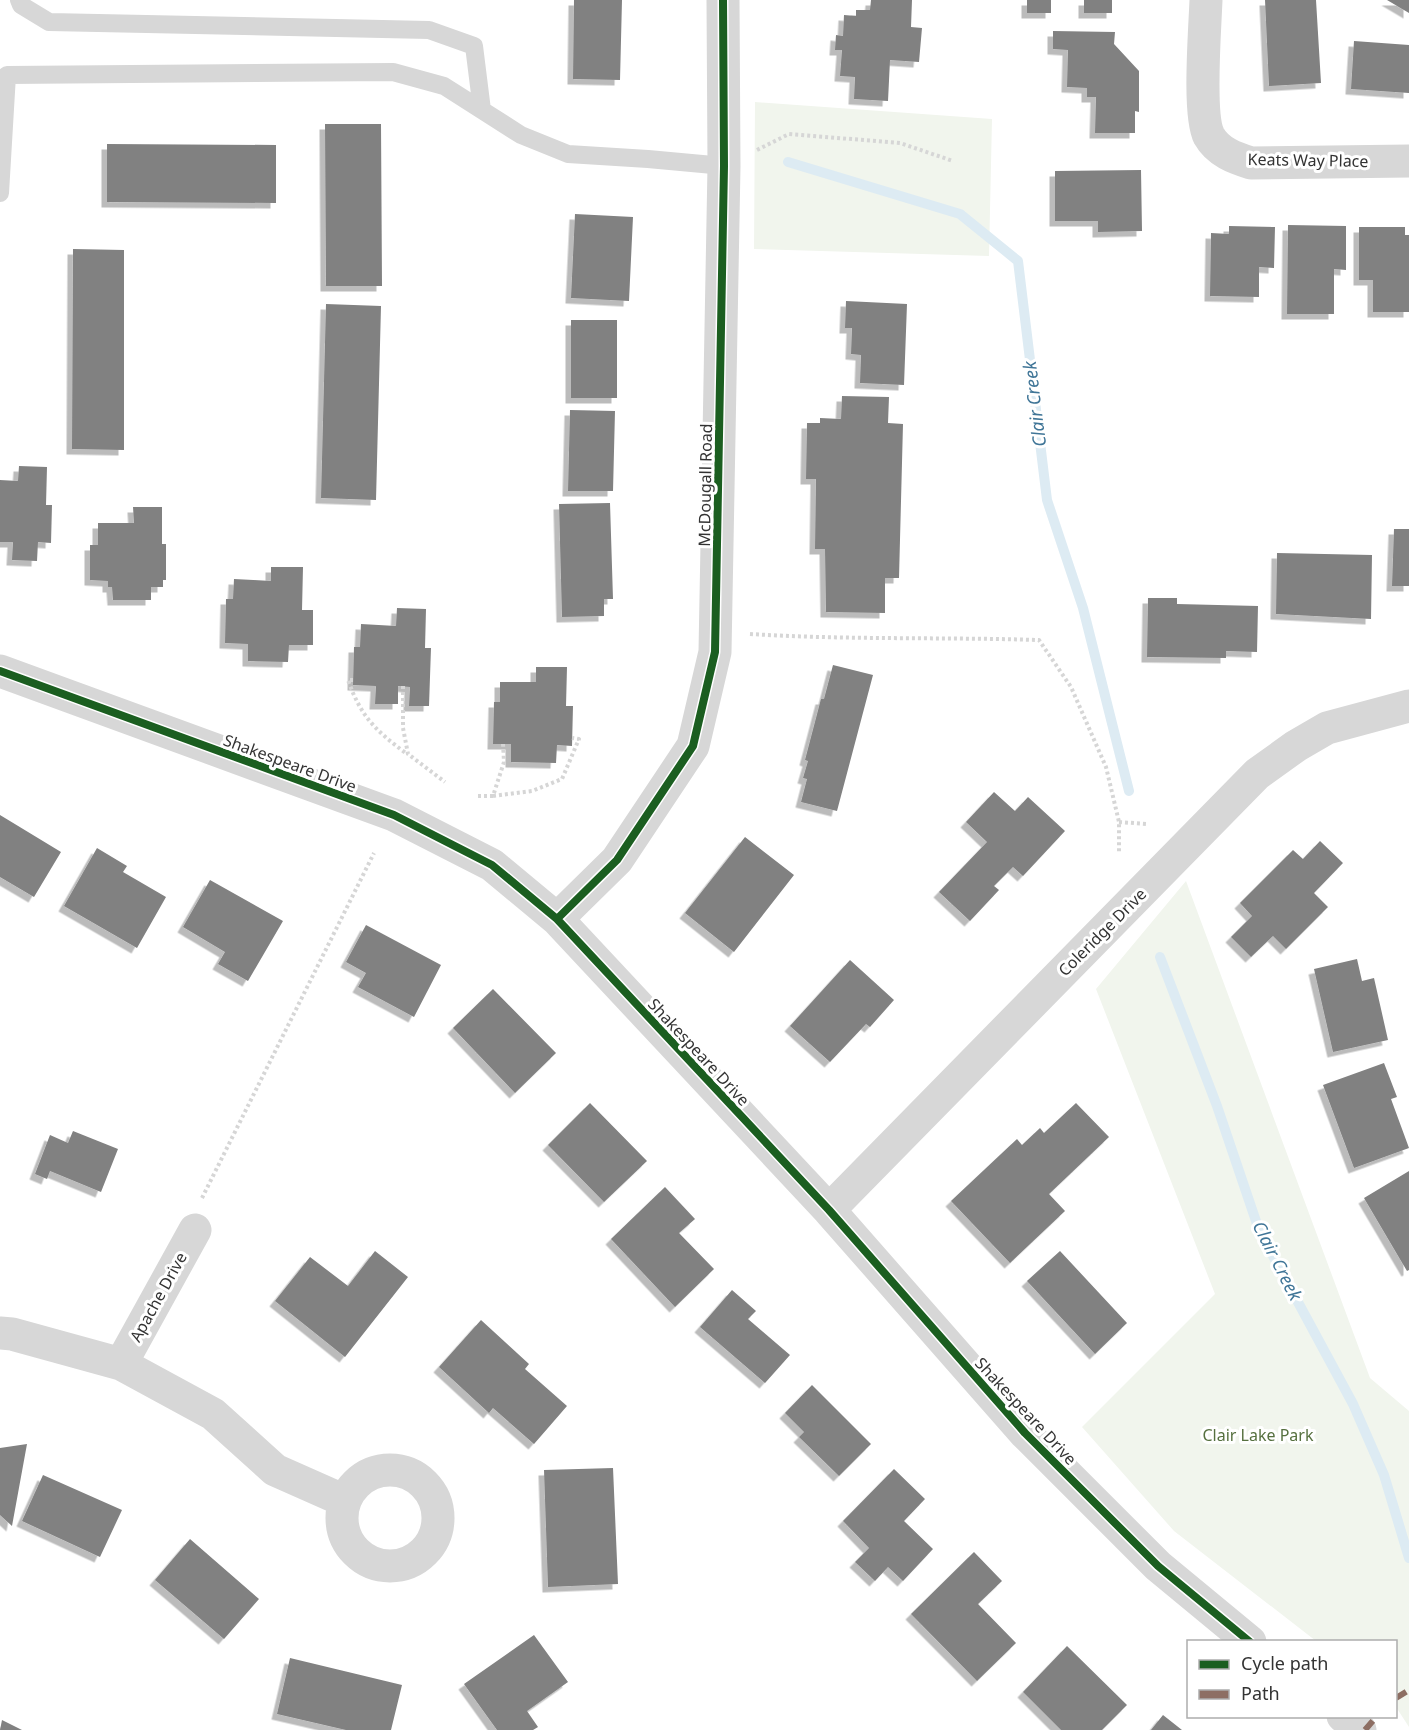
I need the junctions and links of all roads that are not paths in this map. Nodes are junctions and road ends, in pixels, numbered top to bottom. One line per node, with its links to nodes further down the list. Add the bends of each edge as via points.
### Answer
1 (19, 0): 4 (lane, via 49,22 429,30 474,46)
2 (723, 0): 6 (street, McDougall Road)
3 (1206, 0): 5 (street, Keats Way Place, via 1204,116 1210,137 1228,155 1251,163)
4 (482, 110): 6 (lane, via 521,135 568,154); 7 (lane, via 444,86 393,72 7,75)
5 (1409, 161)
6 (724, 166): 10 (street, McDougall Road, via 716,652 693,746 617,860)
7 (0, 193)
8 (0, 671): 10 (street, Shakespeare Drive, via 394,815 492,865)
9 (1409, 706): 11 (street, Coleridge Drive, via 1327,728 1257,774)
10 (557, 919): 11 (street, Shakespeare Drive)
11 (829, 1210): 16 (street, Shakespeare Drive, via 1025,1433 1158,1566)
12 (195, 1230): 14 (street, Apache Drive)
13 (0, 1333): 14 (street)
14 (121, 1364): 15 (street, via 213,1413 275,1470)
15 (345, 1501)
16 (1249, 1640)
17 (1345, 1718): 18 (street)
18 (1360, 1730)

